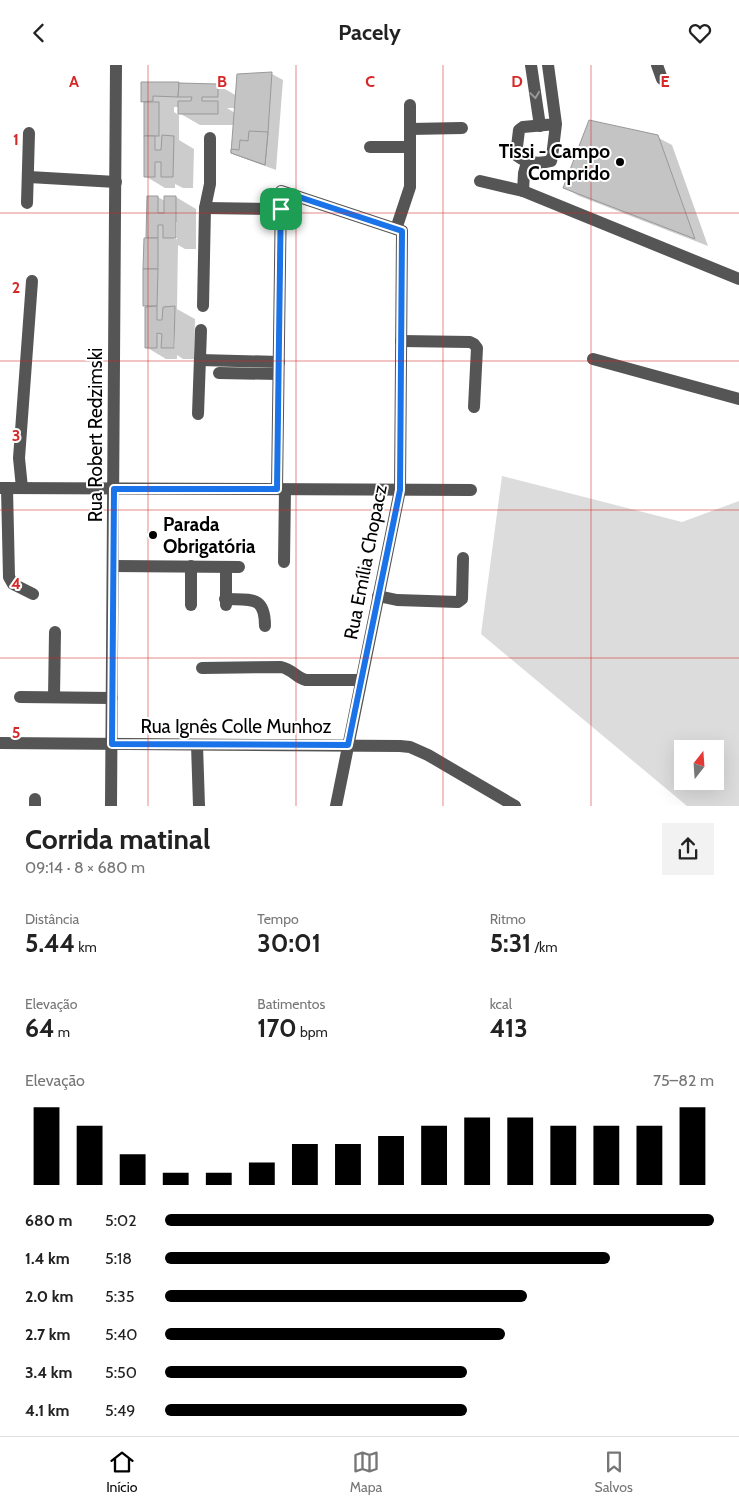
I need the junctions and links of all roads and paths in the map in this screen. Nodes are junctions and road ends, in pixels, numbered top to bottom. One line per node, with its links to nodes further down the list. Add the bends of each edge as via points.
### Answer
1 (116, 65): 18 (street, Rua Robert Redzimski)
2 (531, 65): 8 (street, one-way to 8)
3 (548, 65): 7 (street)
4 (657, 65): 5 (street)
5 (662, 79)
6 (410, 105): 10 (street, Rua Emília Chopacz)
7 (556, 125): 8 (street); 15 (street, via 551,161)
8 (540, 126): 15 (street, via 519,130 516,155)
9 (462, 128): 10 (street)
10 (410, 129): 14 (street, Rua Emília Chopacz)
11 (30, 133): 16 (street)
12 (210, 139): 21 (street, via 210,184)
13 (370, 147): 14 (street)
14 (410, 147): 23 (street, Rua Emília Chopacz, via 410,187)
15 (528, 162): 19 (street)
16 (29, 177): 18 (street); 20 (street)
17 (480, 181): 19 (street)
18 (116, 182): 38 (street, Rua Robert Redzimski)
19 (523, 191): 24 (street)
20 (27, 203)
21 (204, 208): 22 (street); 26 (street)
22 (281, 209): 23 (street, via 281,191); 31 (street)
23 (399, 230): 28 (street, Rua Emília Chopacz)
24 (739, 279)
25 (32, 281): 37 (street, via 19,458)
26 (203, 306)
27 (201, 330): 30 (street)
28 (401, 341): 34 (street, via 474,344 477,348); 40 (street, Rua Emília Chopacz)
29 (593, 359): 33 (street)
30 (200, 360): 31 (street); 35 (street)
31 (279, 368): 32 (street); 39 (street)
32 (219, 373)
33 (739, 399)
34 (474, 407)
35 (198, 413)
36 (4, 488): 37 (street); 48 (street, via 9,577 13,585)
37 (22, 488): 38 (street)
38 (114, 489): 39 (street); 44 (street, Rua Robert Redzimski)
39 (281, 489): 40 (street); 43 (street)
40 (400, 490): 41 (street); 49 (street, Rua Emília Chopacz)
41 (471, 490)
42 (463, 557): 49 (street, via 463,592 458,602 397,600)
43 (284, 562)
44 (113, 566): 45 (street); 57 (street, Rua Robert Redzimski)
45 (191, 566): 46 (street); 50 (street)
46 (226, 567): 47 (street); 51 (street, via 225,602 251,600 260,604 265,612)
47 (239, 567)
48 (33, 594)
49 (378, 596): 54 (street, Rua Emília Chopacz)
50 (191, 605)
51 (265, 626)
52 (55, 631): 56 (street)
53 (202, 667): 54 (street, via 281,667 306,680)
54 (361, 680): 61 (street, Rua Emília Chopacz)
55 (20, 697): 56 (street)
56 (54, 697): 57 (street)
57 (112, 698): 59 (street, Rua Robert Redzimski)
58 (0, 743): 59 (street, Rua Ignês Colle Munhoz)
59 (112, 744): 60 (street, Rua Ignês Colle Munhoz); 62 (street, Rua Robert Redzimski)
60 (197, 745): 61 (street, Rua Ignês Colle Munhoz); 63 (street)
61 (348, 745): 64 (street, Rua Emília Chopacz); 65 (street, Rua Ignês Colle Munhoz, via 400,746 419,750)
62 (111, 806)
63 (200, 806)
64 (336, 806)
65 (515, 806)

